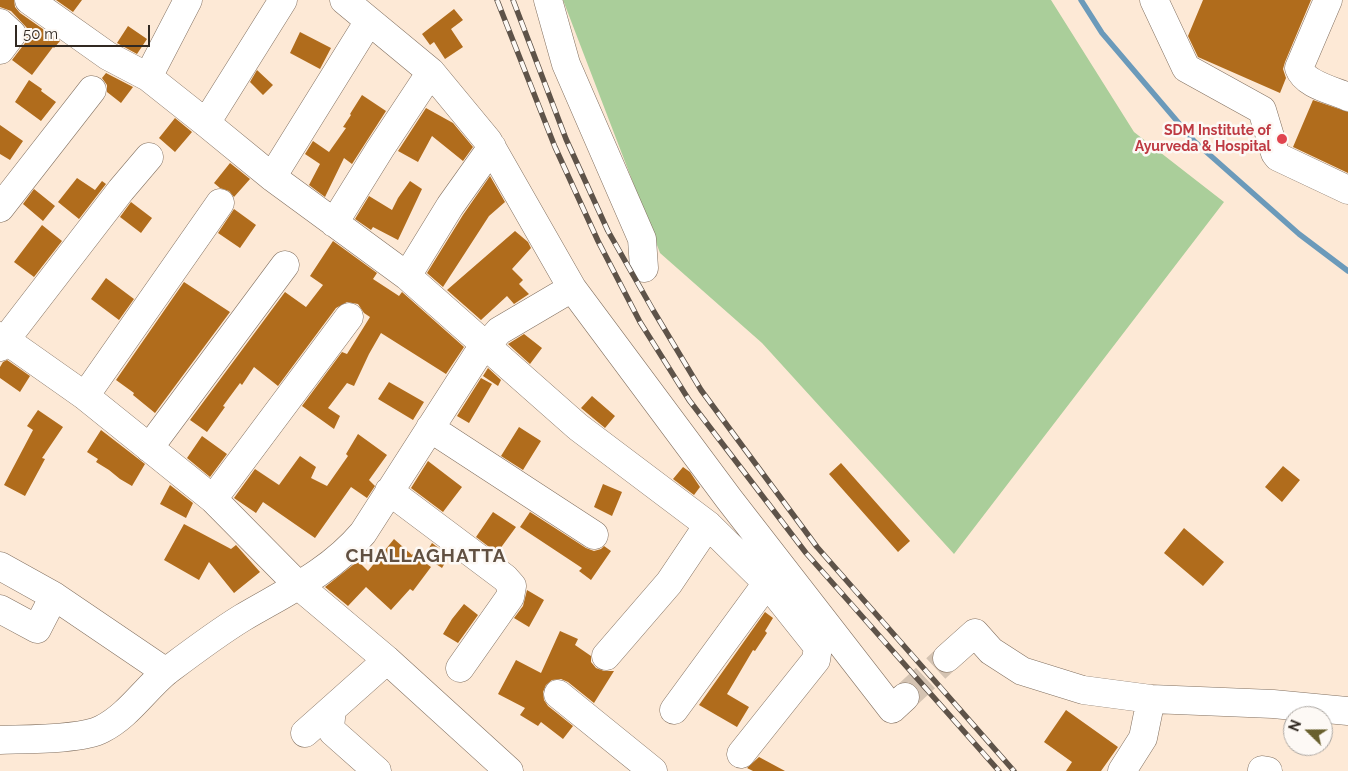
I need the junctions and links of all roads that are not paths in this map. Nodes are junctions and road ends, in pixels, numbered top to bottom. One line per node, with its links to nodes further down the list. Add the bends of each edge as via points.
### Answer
1 (29, 0): 12 (street, via 108,56)
2 (188, 0): 12 (street)
3 (283, 0): 15 (street)
4 (344, 0): 8 (street)
5 (548, 0): 24 (street, via 566,64 642,239)
6 (1154, 0): 19 (street, via 1186,68 1262,110 1278,157)
7 (1328, 0): 14 (street, via 1299,68 1309,81)
8 (369, 21): 11 (street); 18 (street)
9 (0, 23): 10 (street, via 12,34)
10 (0, 50)
11 (431, 72): 16 (street); 22 (street)
12 (148, 77): 15 (street)
13 (92, 90): 21 (street)
14 (1348, 97)
15 (206, 123): 18 (street)
16 (492, 147): 25 (street, via 450,206); 26 (street)
17 (149, 157): 28 (street)
18 (272, 177): 22 (street)
19 (1348, 190)
20 (220, 203): 30 (street)
21 (0, 208)
22 (334, 223): 25 (street)
23 (285, 265): 32 (street)
24 (644, 268)
25 (407, 276): 29 (street)
26 (572, 288): 29 (street, via 499,331); 48 (street, via 892,709)
27 (349, 317): 34 (street)
28 (2, 341): 30 (street)
29 (485, 344): 31 (street); 35 (street, via 578,427)
30 (84, 396): 32 (street)
31 (430, 428): 33 (street); 36 (street)
32 (149, 448): 34 (street)
33 (389, 491): 39 (street, via 353,544); 45 (street, via 512,586 510,598)
34 (213, 499): 39 (street)
35 (708, 526): 38 (street); 42 (street, via 669,583)
36 (594, 535)
37 (0, 566): 40 (street)
38 (767, 583): 51 (street); 55 (street, via 818,647 816,660)
39 (299, 586): 44 (street); 46 (street, via 235,623)
40 (54, 596): 41 (street, via 37,629); 46 (street)
41 (0, 610)
42 (606, 656)
43 (947, 658): 49 (street, via 975,633 991,651 1022,671 1084,690)
44 (387, 660): 50 (street); 58 (street)
45 (460, 668)
46 (166, 672): 54 (street, via 120,717 101,730 73,736)
47 (558, 694): 59 (street)
48 (905, 697)
49 (1151, 699): 52 (street); 60 (street, via 1143,738)
50 (332, 709): 53 (street); 57 (street, via 330,727 333,732)
51 (674, 710)
52 (1348, 711)
53 (305, 733)
54 (0, 740)
55 (741, 754)
56 (1262, 770): 61 (street)
57 (377, 771)
58 (509, 771)
59 (653, 771)
60 (1122, 771)
61 (1268, 771)

